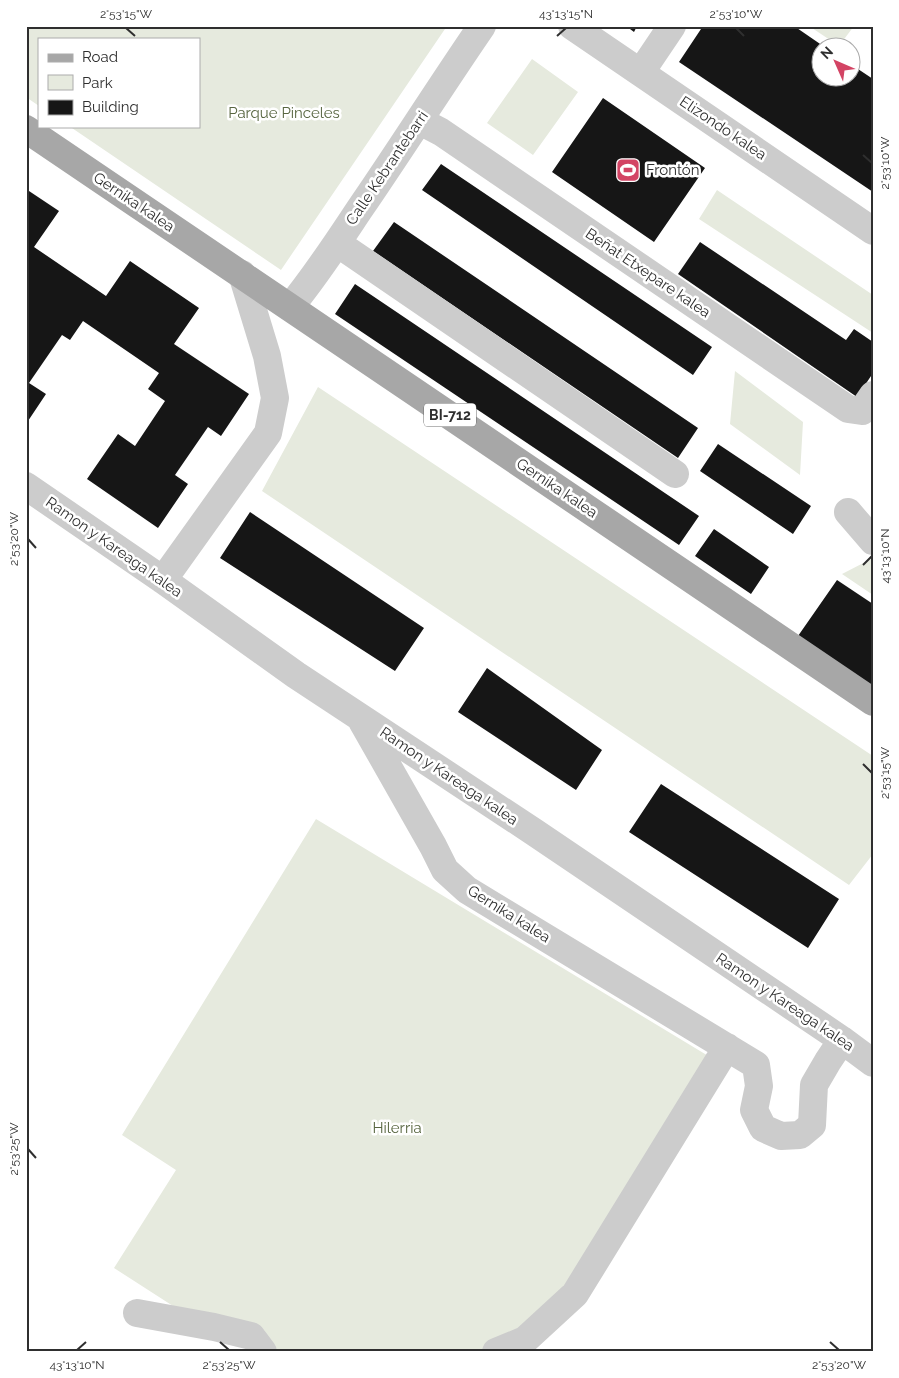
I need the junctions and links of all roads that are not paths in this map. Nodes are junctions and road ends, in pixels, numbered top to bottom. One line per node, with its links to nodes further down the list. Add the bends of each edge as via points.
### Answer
1 (482, 26): 5 (street, Calle Kebrantebarri)
2 (572, 26): 4 (street, Elizondo kalea)
3 (672, 26): 4 (street)
4 (641, 72): 7 (street, Elizondo kalea)
5 (420, 121): 8 (street, Calle Kebrantebarri); 11 (street, Beñat Etxepare kalea, via 441,132 848,409 862,411)
6 (26, 130): 9 (main road, Gernika kalea / BI-712)
7 (873, 231)
8 (337, 243): 10 (street, Calle Kebrantebarri); 12 (street)
9 (242, 274): 10 (main road, Gernika kalea / BI-712); 16 (street, via 267,356 275,398 268,433)
10 (290, 307): 17 (main road, Gernika kalea / BI-712)
11 (873, 395)
12 (675, 474)
13 (26, 486): 16 (street, Ramon y Kareaga kalea)
14 (848, 512): 15 (street)
15 (873, 541)
16 (163, 580): 18 (street, Ramon y Kareaga kalea)
17 (873, 702)
18 (358, 715): 19 (street, Ramon y Kareaga kalea); 20 (street, Gernika kalea, via 445,870 467,890)
19 (842, 1040): 20 (street, Gernika kalea, via 814,1085 812,1124 800,1135 781,1136 763,1128 754,1110 759,1086 756,1065); 21 (street, Ramon y Kareaga kalea)
20 (727, 1047): 24 (street, via 575,1294 525,1340)
21 (873, 1063)
22 (137, 1313): 23 (street, via 251,1336)
23 (263, 1352)
24 (496, 1352)

